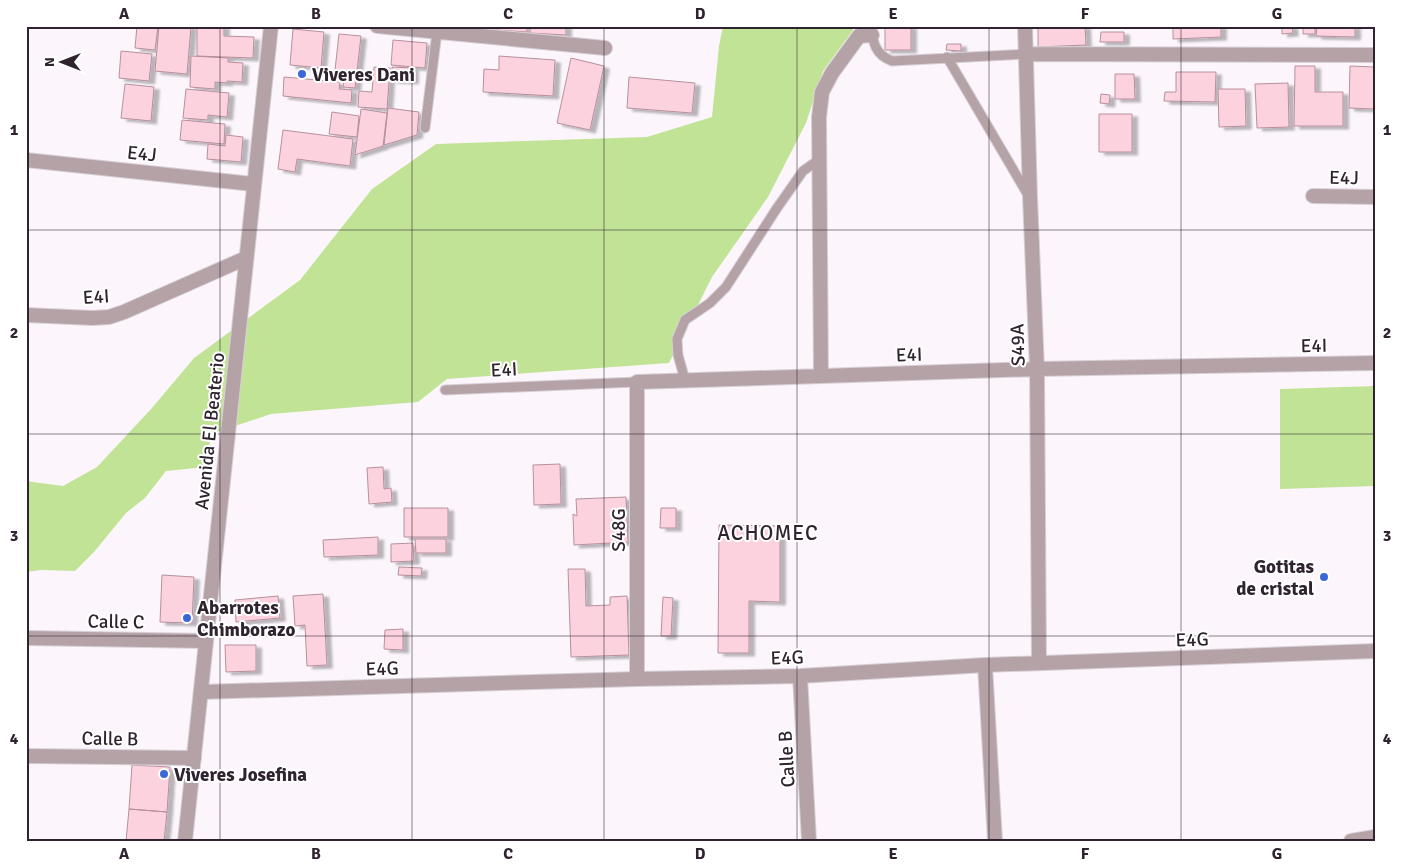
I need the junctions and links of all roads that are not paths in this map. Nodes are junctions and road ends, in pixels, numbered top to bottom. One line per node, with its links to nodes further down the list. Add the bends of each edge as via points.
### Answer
1 (271, 26): 13 (street, Avenida El Beaterio)
2 (377, 26): 5 (street)
3 (1025, 26): 7 (street, S49A)
4 (872, 31): 9 (lane, via 876,48 883,57 892,61); 11 (street, via 859,36 822,92)
5 (437, 32): 6 (street); 10 (lane)
6 (605, 48)
7 (1026, 54): 8 (street); 9 (lane); 15 (street, S49A)
8 (1375, 55)
9 (947, 57): 15 (lane)
10 (425, 128)
11 (820, 159): 21 (street); 22 (lane, via 803,171 726,287 685,320 677,339)
12 (26, 160): 13 (street, E4J)
13 (254, 184): 17 (street, Avenida El Beaterio)
14 (1314, 196): 16 (street, E4J)
15 (1030, 197): 20 (street, S49A)
16 (1375, 197)
17 (246, 258): 18 (street, E4I, via 109,317); 26 (street, Avenida El Beaterio)
18 (26, 315)
19 (1375, 363): 20 (street, E4I)
20 (1037, 369): 21 (street, E4I); 28 (street, S49A)
21 (821, 376): 22 (street, E4I)
22 (684, 380): 23 (street, E4I)
23 (637, 382): 24 (lane, E4I); 31 (street, S48G)
24 (445, 390)
25 (26, 638): 26 (street, Calle C)
26 (206, 641): 32 (street, Avenida El Beaterio)
27 (1375, 651): 28 (street, E4G)
28 (1039, 663): 29 (street, E4G)
29 (985, 665): 30 (street, E4G); 38 (street)
30 (800, 676): 31 (street, E4G); 37 (street, Calle B)
31 (637, 679): 32 (street, E4G)
32 (201, 692): 34 (street, Avenida El Beaterio)
33 (26, 756): 34 (street, Calle B)
34 (194, 758): 36 (street, Avenida El Beaterio)
35 (1375, 837): 39 (street)
36 (185, 841)
37 (809, 841)
38 (994, 841)
39 (1351, 841)

